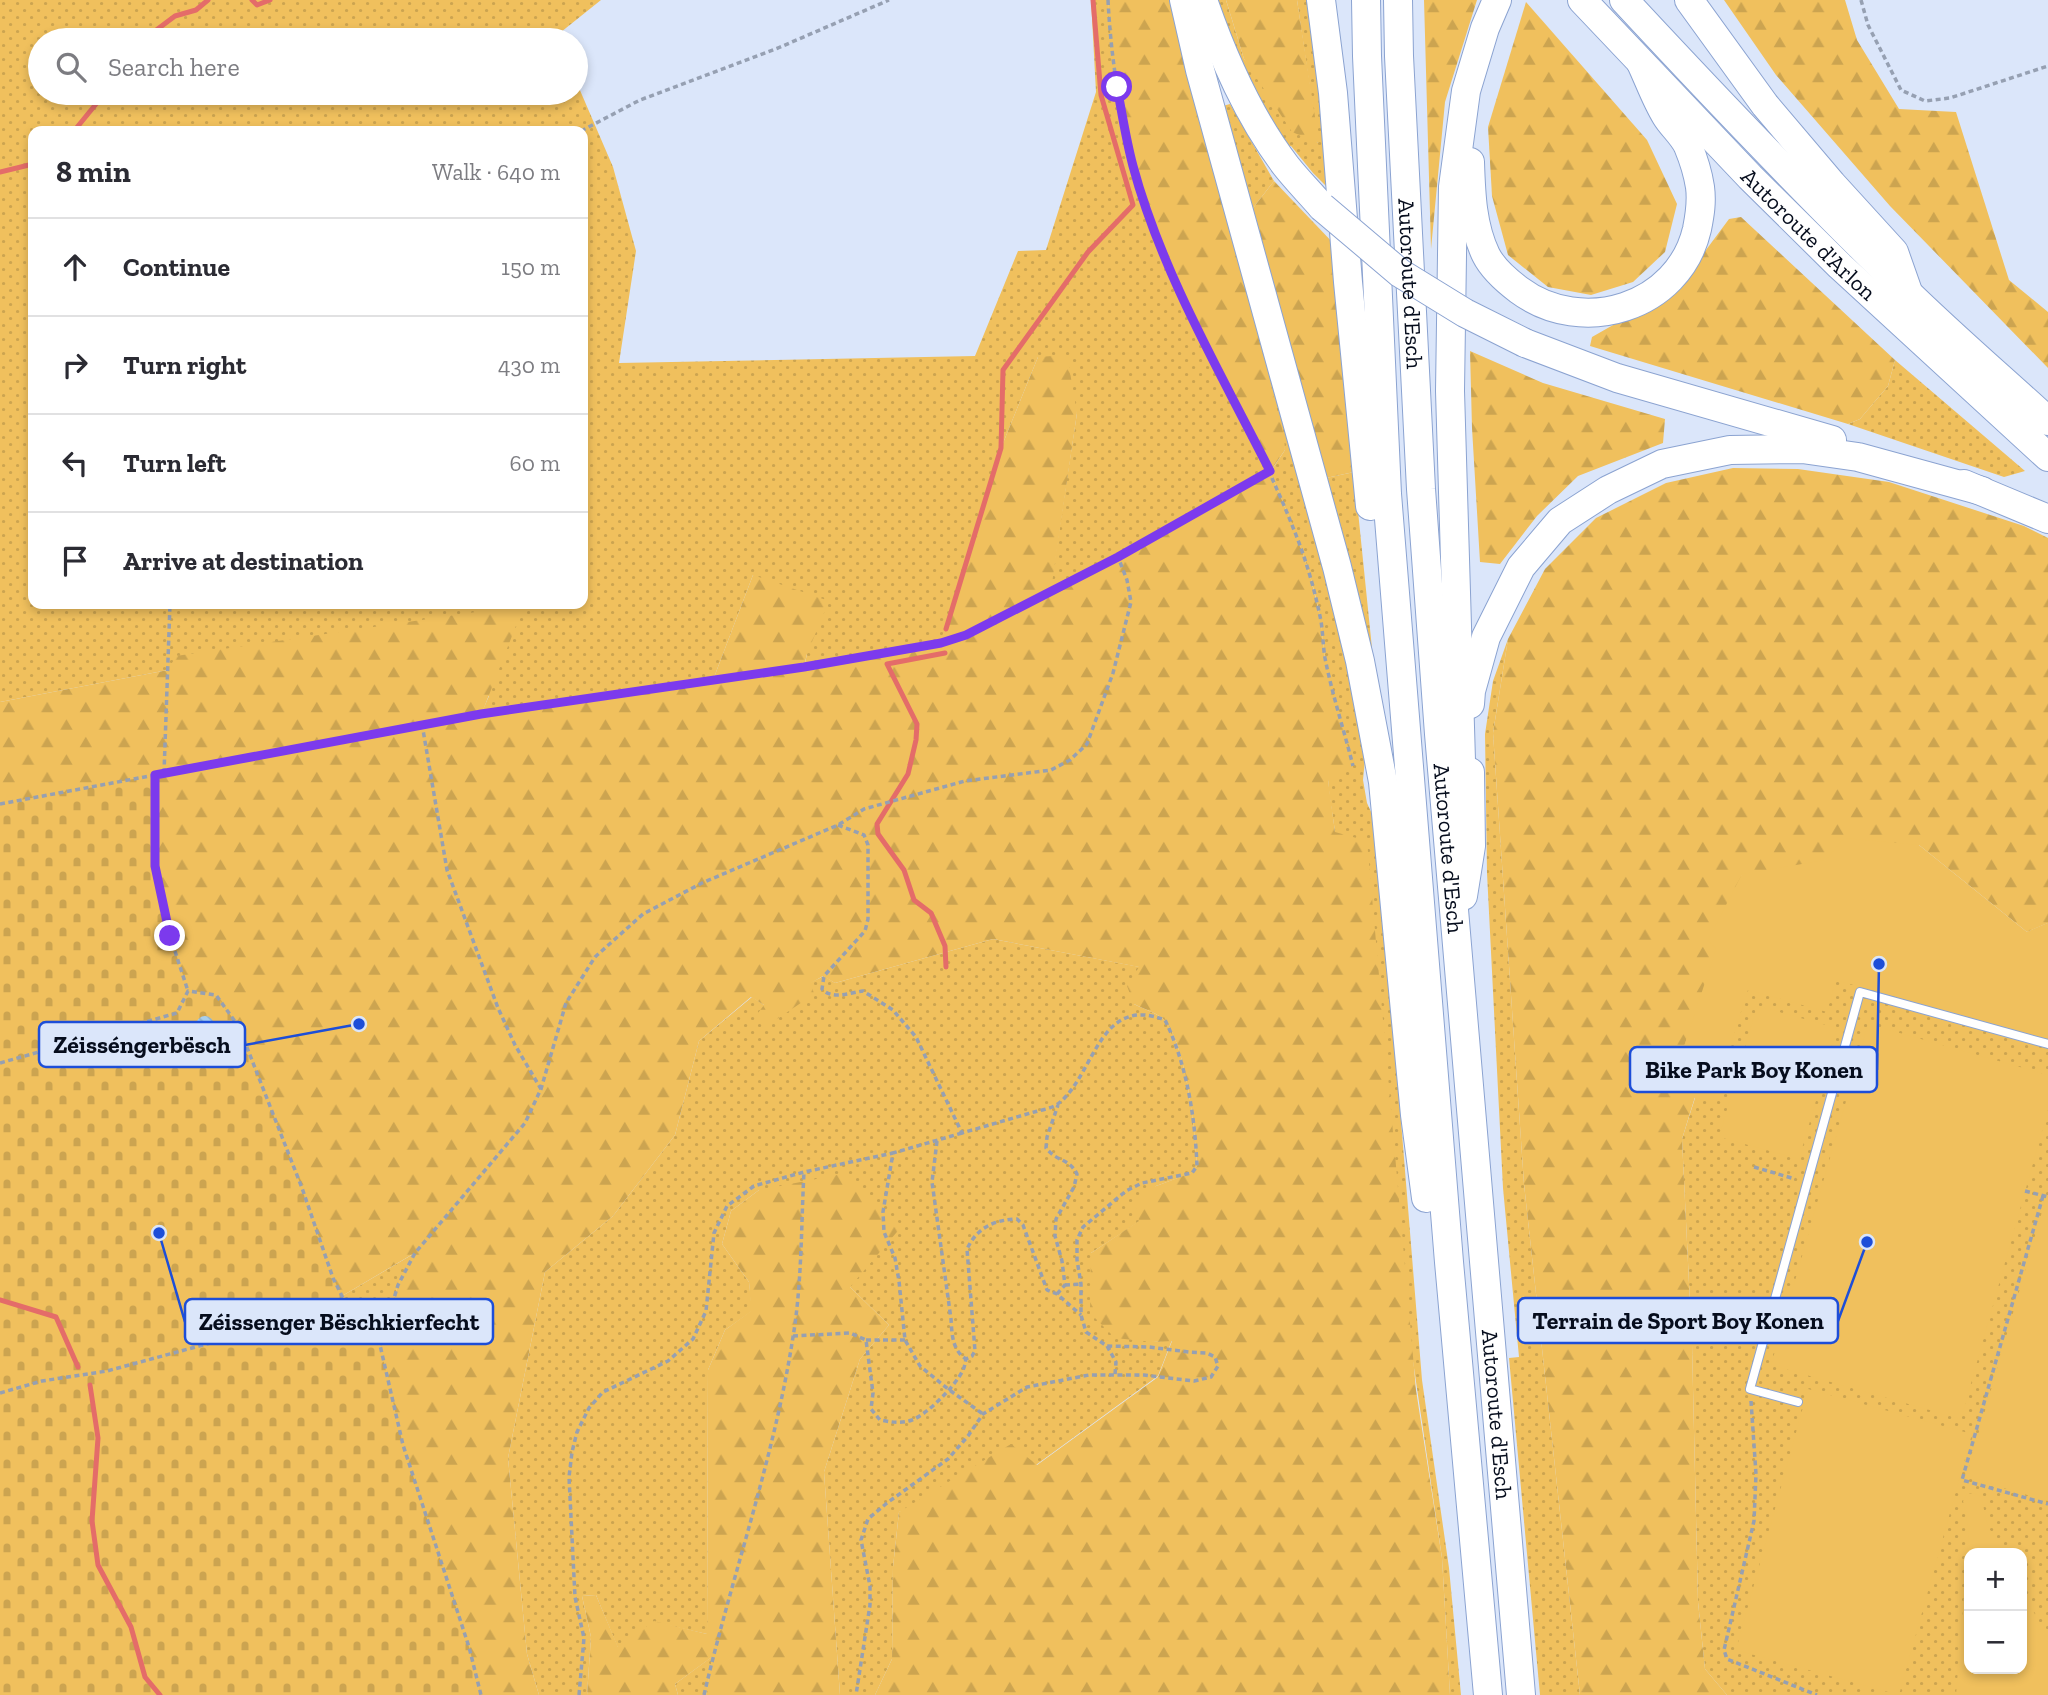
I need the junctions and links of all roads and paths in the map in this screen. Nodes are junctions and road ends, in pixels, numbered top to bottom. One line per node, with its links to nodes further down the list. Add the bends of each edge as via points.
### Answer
1 (889, 0): 16 (path, via 639,100)
2 (1108, 0): 20 (path, via 1124,124 1150,218 1179,290)
3 (1184, 0): 46 (highway, via 1360,660 1383,782 1424,1193)
4 (1203, 0): 21 (highway, bridge, via 1221,52 1250,111 1286,165 1322,207 1401,274 1525,342 1617,378 1892,457)
5 (1321, 0): 31 (highway, via 1396,808)
6 (1366, 0): 31 (highway, Autoroute d'Esch, via 1387,494)
7 (1398, 0): 32 (highway, Autoroute d'Esch, via 1421,489)
8 (1497, 0): 32 (highway, via 1466,91 1453,187 1450,391 1463,843)
9 (1511, 0): 14 (highway, via 1481,97 1470,163 1474,220 1487,257 1506,281 1529,298 1559,310 1610,312 1644,299 1672,278 1693,245 1702,207 1700,184 1688,145 1665,115)
10 (1582, 0): 14 (highway, Autoroute d'Arlon)
11 (1624, 0): 17 (highway, Autoroute d'Arlon, via 1769,155)
12 (1689, 0): 17 (highway, via 1765,105 1894,252)
13 (1861, 0): 15 (path, via 1868,25 1901,90 1925,101 1950,98)
14 (1641, 63): 19 (highway, Autoroute d'Arlon, via 1840,266)
15 (2048, 66)
16 (588, 127)
17 (1909, 294): 18 (highway, Autoroute d'Arlon)
18 (2048, 421)
19 (2048, 457)
20 (1270, 471): 23 (path); 26 (path, via 1310,575 1325,659)
21 (1982, 491): 22 (highway); 32 (highway, via 1858,457 1802,449 1730,450 1662,464 1608,490 1560,521 1521,567 1499,609 1471,691 1471,846)
22 (2048, 519)
23 (1118, 557): 25 (path, via 966,635 941,643); 30 (path, via 1131,602 1113,673 1087,744 1051,770 965,781 864,809)
24 (170, 609): 27 (path)
25 (422, 724): 27 (path); 36 (path, via 447,870 498,1008)
26 (1353, 766)
27 (164, 773): 28 (path)
28 (155, 775): 29 (path); 33 (path, via 155,866)
29 (0, 804)
30 (838, 825): 36 (path, via 702,883 643,914 595,957 566,1003); 38 (path, via 864,835 869,845 868,919 864,931 824,976 822,989 832,996 863,991 893,1010 916,1037)
31 (1419, 914): 46 (highway, Autoroute d'Esch)
32 (1457, 936): 70 (highway, Autoroute d'Esch)
33 (188, 991): 35 (path, via 177,1013); 50 (path, via 216,995 239,1027)
34 (2048, 1044): 43 (lane, via 1860,992)
35 (0, 1063)
36 (541, 1089): 55 (path, via 525,1123 415,1253 398,1285)
37 (1058, 1105): 38 (path); 47 (path, via 1116,1023 1132,1016 1166,1020 1182,1063 1197,1167 1192,1173 1142,1183 1126,1191 1083,1227 1077,1240); 48 (path, via 1046,1148 1053,1157 1072,1164 1077,1174 1056,1219)
38 (962, 1133): 39 (path)
39 (937, 1142): 40 (path); 57 (path, via 932,1182 952,1337)
40 (893, 1153): 42 (path); 54 (path, via 884,1232 900,1282)
41 (1754, 1167): 43 (path)
42 (804, 1172): 52 (path); 66 (path, via 754,1185 727,1206 714,1233 706,1311 693,1339 668,1361 603,1392 577,1432 569,1477 575,1597 584,1638)
43 (1808, 1182): 59 (lane)
44 (2025, 1191): 45 (path)
45 (2045, 1197): 64 (path, via 1962,1480)
46 (1449, 1262): 69 (highway, Autoroute d'Esch)
47 (1082, 1284): 48 (path); 51 (path)
48 (1065, 1285): 49 (path)
49 (1057, 1294): 51 (path); 57 (path, via 1047,1290 1017,1219 985,1226 967,1249 975,1344 972,1356)
50 (347, 1306): 55 (path); 61 (path, via 107,1371)
51 (1081, 1315): 56 (path, via 1086,1332)
52 (793, 1336): 53 (path, via 850,1333); 67 (path, via 767,1462)
53 (866, 1340): 54 (path); 60 (path, via 871,1409 880,1420 913,1419)
54 (905, 1340): 60 (path, via 920,1366)
55 (380, 1345): 65 (path, via 403,1445)
56 (1107, 1346): 58 (path, via 1116,1362); 58 (path, via 1207,1353 1216,1357 1218,1366 1211,1377 1195,1381)
57 (966, 1359): 60 (path)
58 (1115, 1375): 63 (path, via 1089,1375 1027,1387)
59 (1750, 1389): 62 (lane); 71 (path, via 1754,1521 1724,1650 1727,1659)
60 (948, 1390): 63 (path)
61 (0, 1393)
62 (1798, 1402)
63 (983, 1414): 68 (path, via 948,1459 868,1520 861,1540 870,1605)
64 (2048, 1504)
65 (481, 1695)
66 (579, 1695)
67 (704, 1695)
68 (856, 1695)
69 (1488, 1695)
70 (1521, 1695)
71 (1817, 1695)

